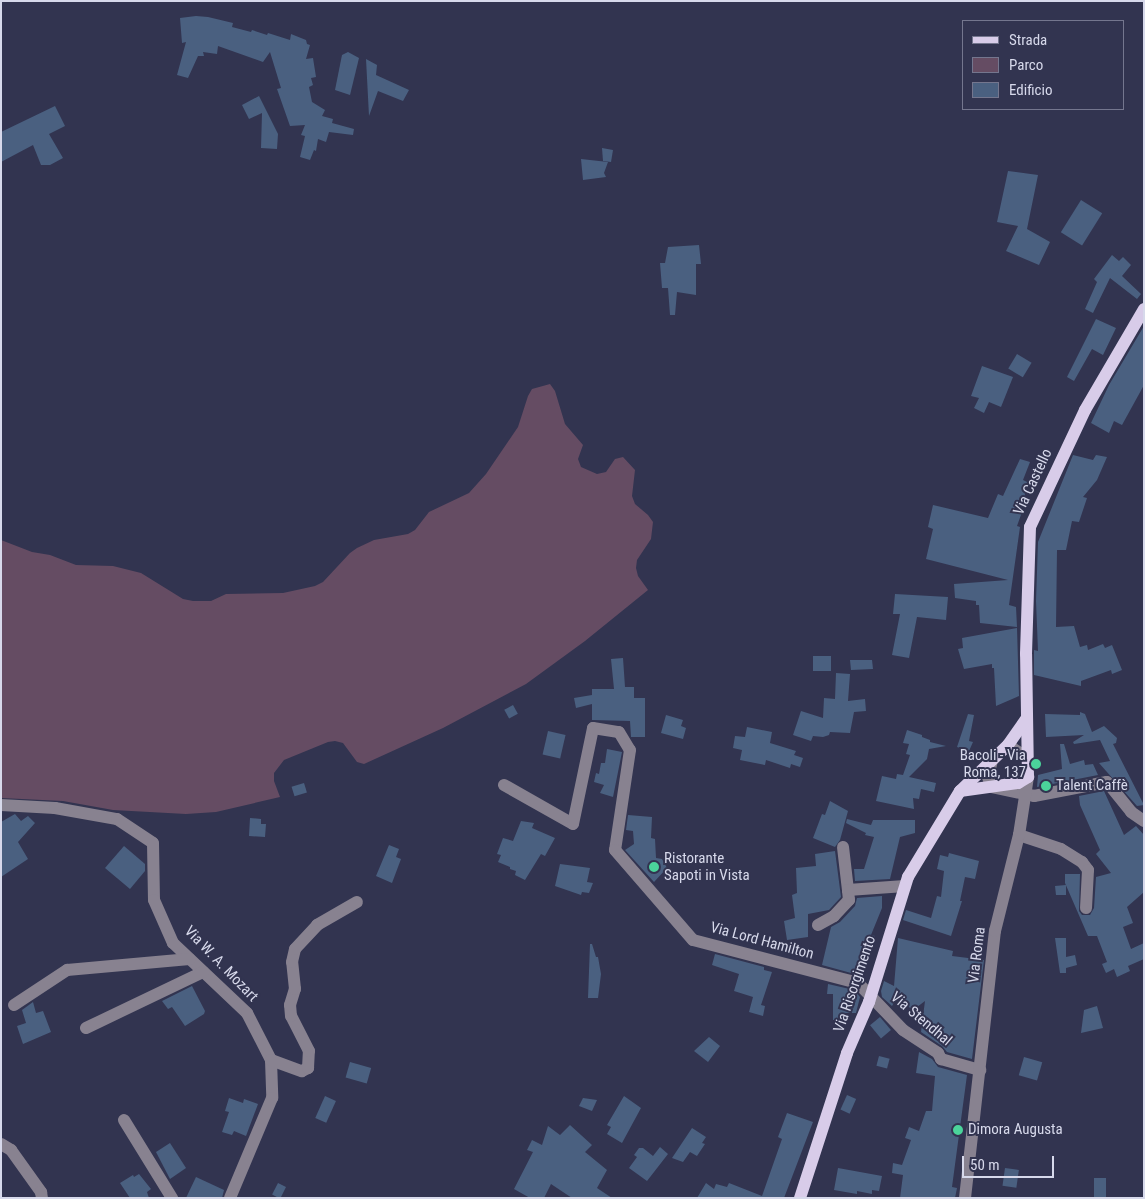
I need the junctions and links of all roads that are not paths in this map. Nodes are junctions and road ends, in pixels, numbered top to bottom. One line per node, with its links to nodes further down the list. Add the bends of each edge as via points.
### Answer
1 (1144, 309): 2 (main road, Via Castello, via 1085,410 1030,527)
2 (1026, 719): 3 (main road, Via Risorgimento); 4 (main road, Via Roma)
3 (1008, 745): 4 (street); 5 (main road, Via Risorgimento)
4 (1027, 758): 6 (main road, Via Roma)
5 (992, 760): 8 (street, via 988,777); 9 (main road, Via Risorgimento)
6 (1028, 777): 8 (main road, via 1018,783); 10 (street, Via Roma)
7 (504, 785): 22 (street, Via Lord Hamilton, via 573,824 593,728 619,732 630,750 615,850 693,940 858,982)
8 (991, 787): 9 (main road); 10 (street)
9 (960, 791): 15 (main road, Via Risorgimento)
10 (1026, 793): 12 (street, via 1034,796 1107,782 1131,812); 13 (street, Via Roma)
11 (1, 805): 20 (street, Via W. A. Mozart, via 55,808 117,819 153,843 154,900 173,943)
12 (1144, 821)
13 (1019, 836): 18 (street, via 1061,849 1082,862 1088,870); 26 (street, Via Roma, via 995,931)
14 (843, 847): 16 (street)
15 (905, 886): 16 (street); 22 (main road, Via Risorgimento)
16 (848, 890): 19 (street, via 849,900 834,916)
17 (357, 902): 25 (street, via 317,925 295,949 292,962 295,989 290,1005 309,1052 308,1068 302,1071)
18 (1086, 908)
19 (818, 924)
20 (190, 959): 21 (street, Via W. A. Mozart); 23 (street, via 67,970)
21 (203, 972): 24 (street); 25 (street, Via W. A. Mozart, via 247,1013)
22 (871, 997): 26 (street, Via Stendhal, via 904,1030 938,1053 941,1059); 32 (main road, Via Risorgimento, via 848,1053)
23 (14, 1005)
24 (86, 1028)
25 (272, 1060): 31 (street, Via W. A. Mozart, via 272,1098)
26 (980, 1070): 33 (street, Via Roma)
27 (124, 1120): 30 (street)
28 (1, 1144): 29 (street, via 11,1150)
29 (42, 1198)
30 (172, 1198)
31 (230, 1198)
32 (800, 1198)
33 (965, 1198)

